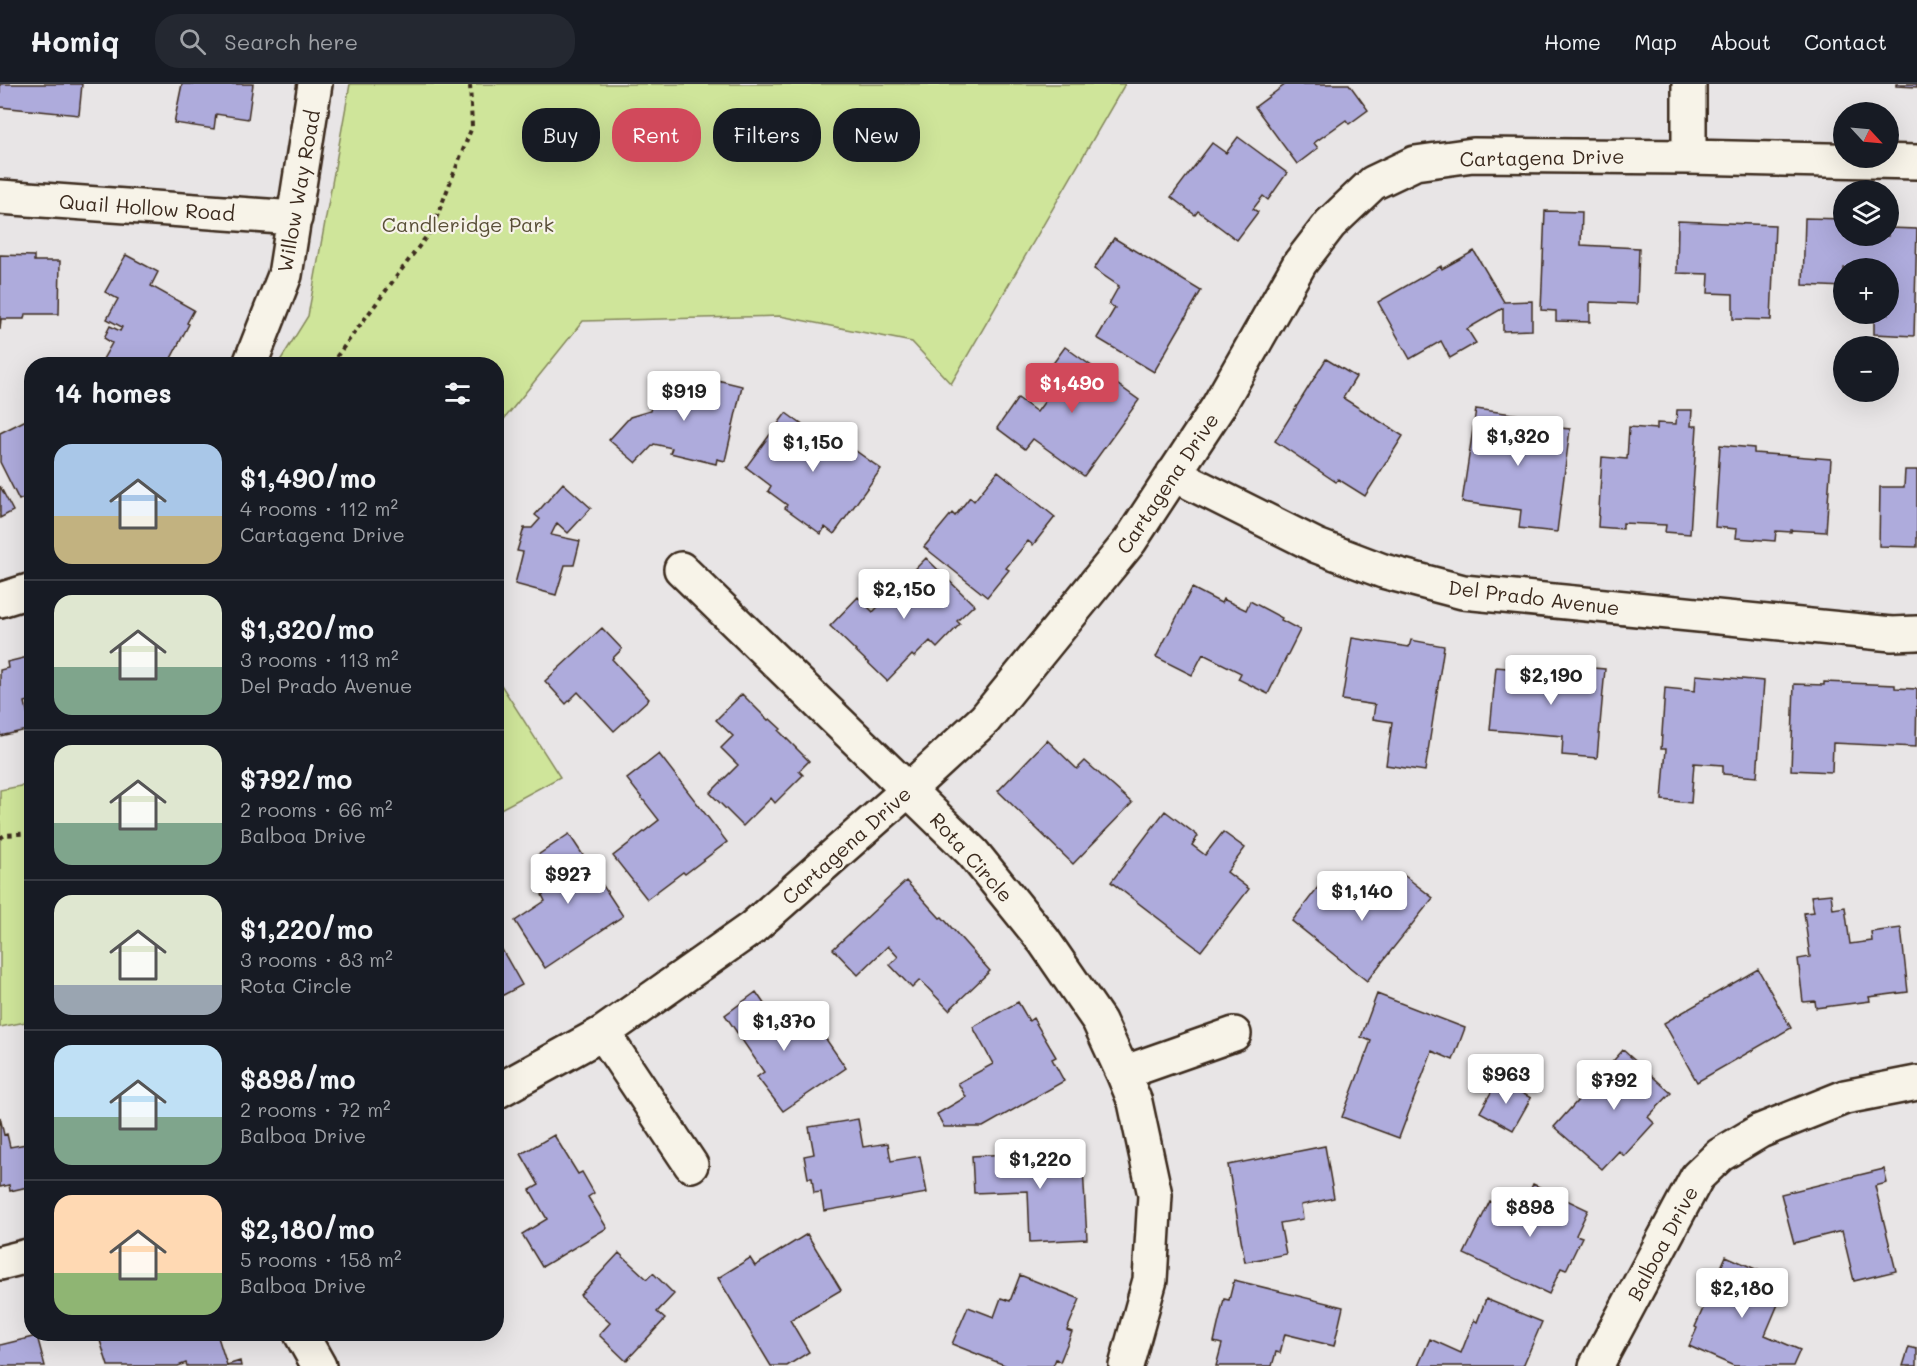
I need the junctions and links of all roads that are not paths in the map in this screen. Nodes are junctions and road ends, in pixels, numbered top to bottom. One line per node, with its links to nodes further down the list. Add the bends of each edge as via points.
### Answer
1 (315, 84): 6 (street, Willow Way Road)
2 (1689, 84): 3 (street)
3 (1689, 157): 4 (street, Cartagena Drive); 8 (street, Cartagena Drive, via 1473,155 1415,163 1373,183 1330,224 1300,263 1218,407)
4 (1917, 162)
5 (0, 197): 6 (street, Quail Hollow Road)
6 (295, 218): 7 (street, Willow Way Road, via 285,275)
7 (253, 357)
8 (1173, 474): 12 (street, Del Prado Avenue, via 1317,546 1383,571 1463,592 1892,634); 13 (street, Cartagena Drive, via 1130,541 985,719)
9 (681, 569): 13 (street, Rota Circle)
10 (24, 592): 11 (street)
11 (0, 600)
12 (1917, 633)
13 (908, 790): 14 (street, Cartagena Drive, via 752,928); 16 (street, Rota Circle, via 973,854 1044,940 1100,1021)
14 (603, 1033): 18 (street, Cartagena Drive); 19 (street)
15 (1234, 1034): 16 (street)
16 (1123, 1074): 24 (street, Rota Circle, via 1135,1102 1155,1195 1150,1280)
17 (1917, 1083): 25 (street, Balboa Drive, via 1845,1097 1760,1131 1720,1155 1697,1177)
18 (504, 1088)
19 (691, 1165)
20 (24, 1258): 21 (street)
21 (0, 1263)
22 (305, 1341): 23 (street)
23 (319, 1366)
24 (1126, 1366)
25 (1596, 1366)

